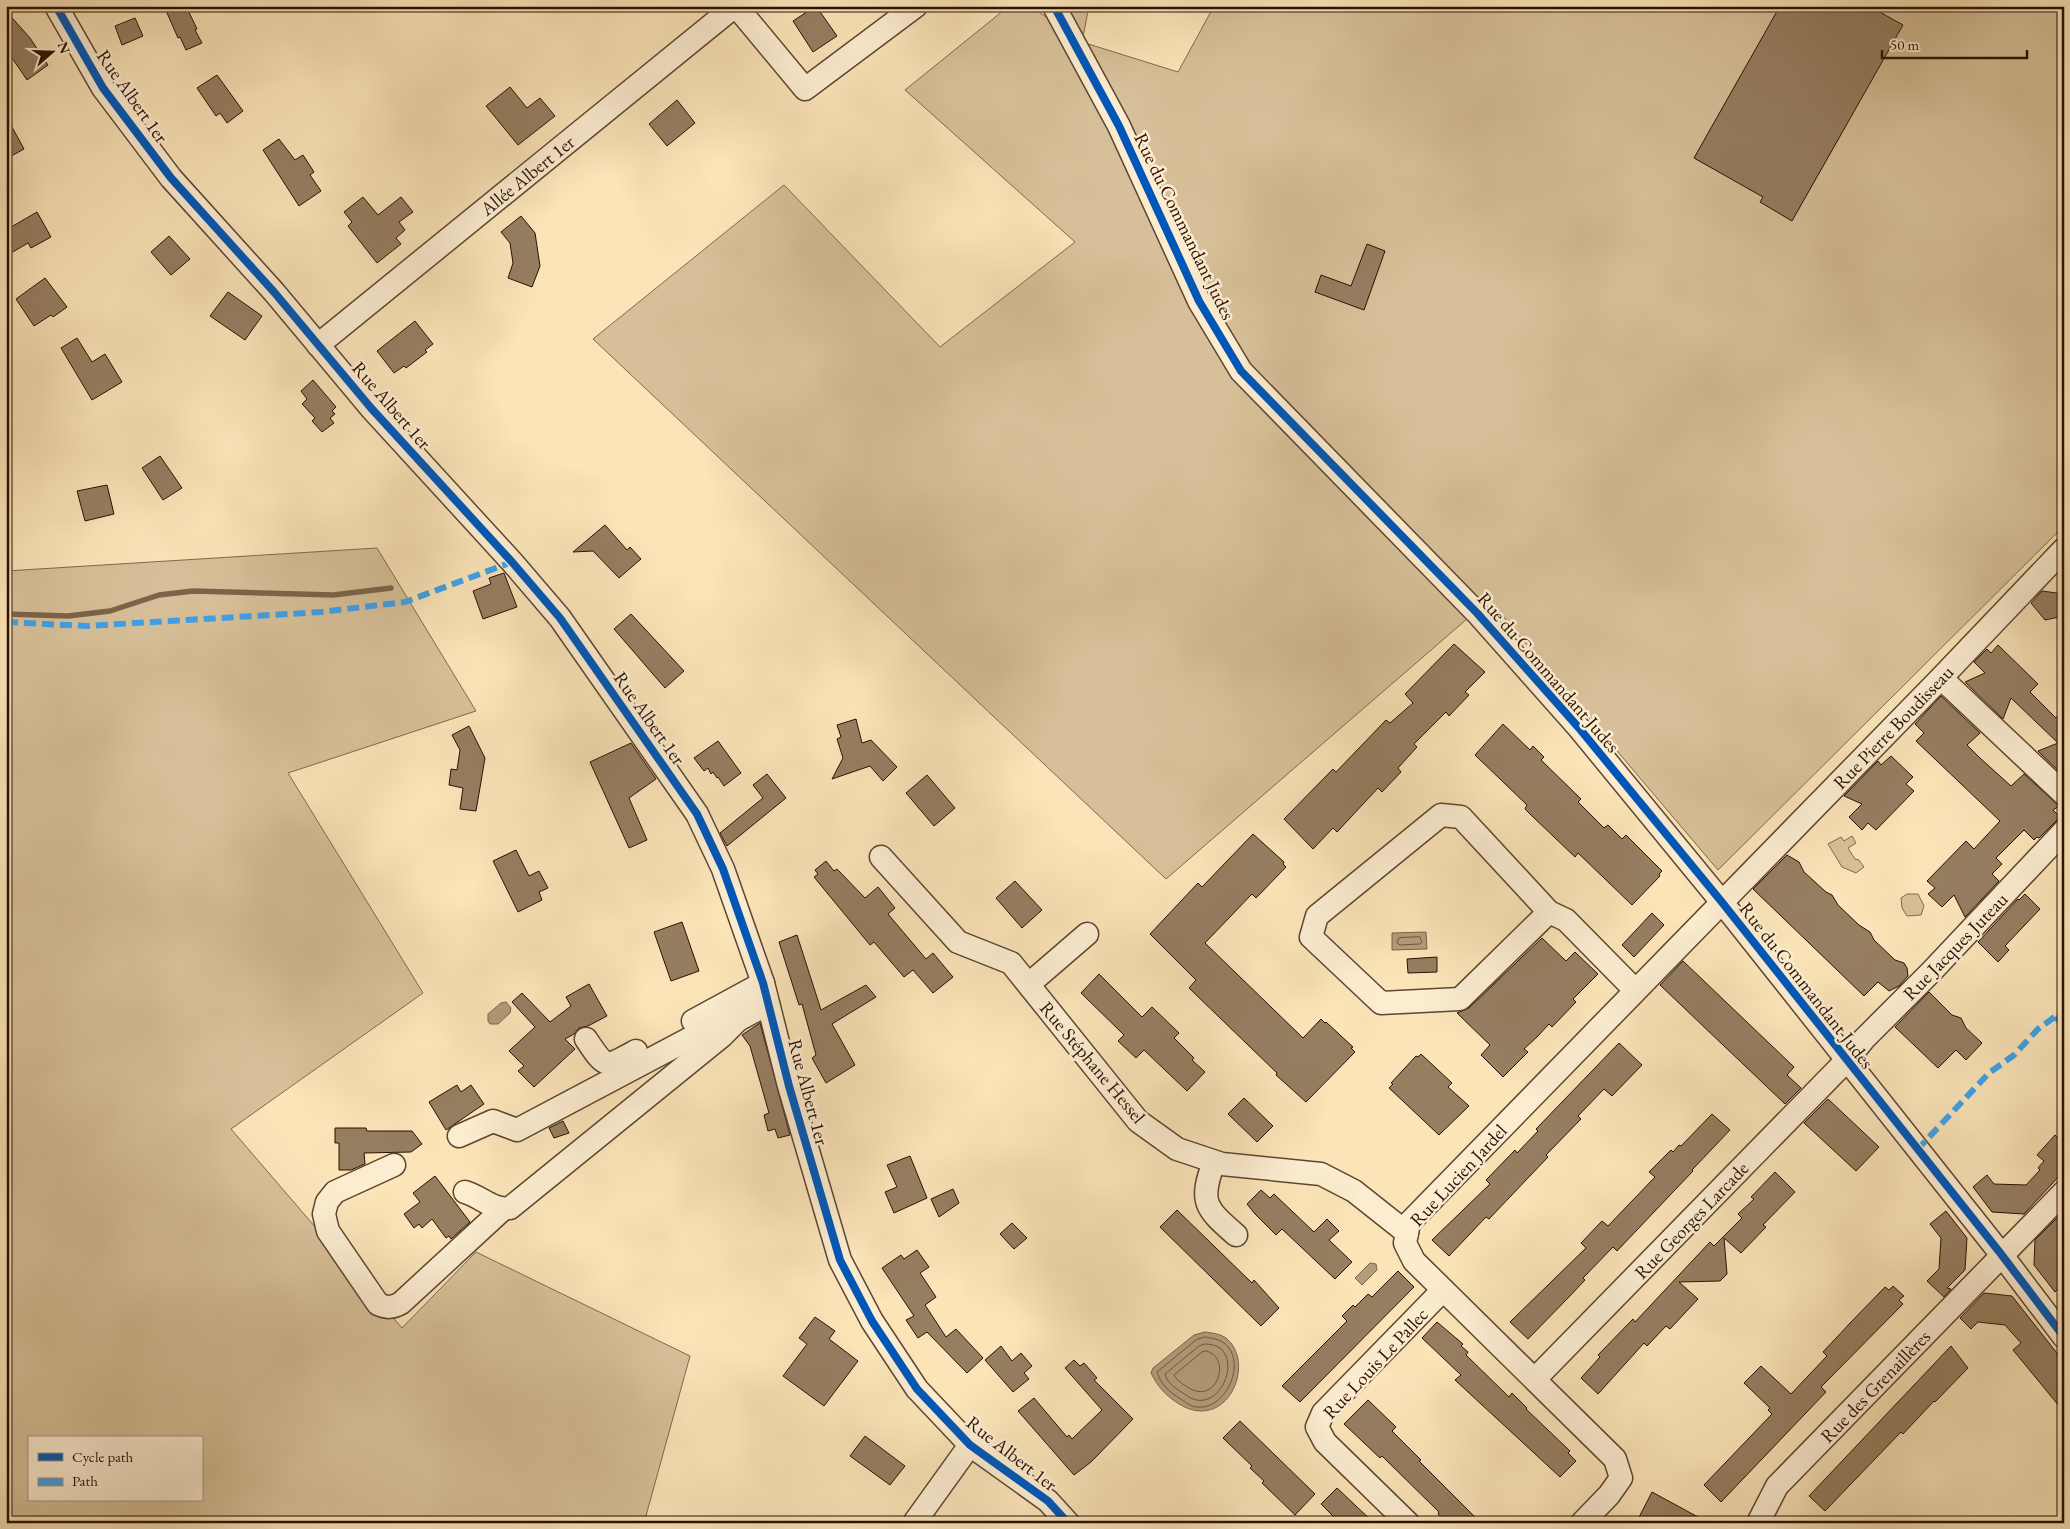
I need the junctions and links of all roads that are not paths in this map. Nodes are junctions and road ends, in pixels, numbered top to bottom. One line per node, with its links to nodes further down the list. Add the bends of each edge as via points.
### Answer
1 (56, 6): 5 (street, Rue Albert 1er, via 104,88 171,178)
2 (735, 6): 3 (street, Allée Albert 1er, via 805,89); 5 (street, Allée Albert 1er)
3 (916, 6)
4 (1054, 6): 11 (street, Rue du Commandant Judes, via 1119,126 1199,301 1241,371 1477,613 1579,728)
5 (318, 345): 16 (street, Rue Albert 1er, via 560,618 697,814 723,869)
6 (2062, 550): 7 (street, Rue Pierre Boudisseau)
7 (1941, 678): 8 (street); 11 (street, Rue Pierre Boudisseau)
8 (2064, 794)
9 (2064, 831): 19 (street, Rue Jacques Juteau)
10 (881, 857): 14 (street, Rue Stéphane Hessel, via 958,942 1011,963)
11 (1721, 901): 15 (street, Rue Lucien Jardel); 19 (street, Rue du Commandant Judes)
12 (1548, 912): 12 (street, via 1460,999 1381,1003 1311,937 1317,916 1442,815 1461,817); 15 (street, via 1566,920)
13 (1087, 934): 14 (street, Rue Stéphane Hessel)
14 (1029, 984): 21 (street, Rue Stéphane Hessel, via 1138,1121 1178,1149)
15 (1635, 990): 26 (street, Rue Lucien Jardel, via 1409,1223)
16 (766, 993): 17 (street); 18 (street, via 613,1064 606,1064 600,1059); 32 (street, Rue Albert 1er, via 840,1260 872,1321 917,1389)
17 (738, 1020): 20 (street, via 719,1023 517,1130 493,1122); 25 (street, via 510,1208)
18 (586, 1039)
19 (1846, 1061): 28 (street, Rue du Commandant Judes); 31 (street, Rue Georges Larcade)
20 (459, 1136)
21 (1214, 1162): 26 (street, Rue Stéphane Hessel, via 1321,1174 1354,1191); 27 (street, via 1205,1198 1214,1216)
22 (394, 1165): 25 (street, via 335,1192 327,1202 324,1214 328,1231 378,1304 393,1307 401,1303)
23 (465, 1192): 25 (street)
24 (2064, 1192): 28 (street, Rue des Grenaillères)
25 (502, 1210)
26 (1407, 1233): 29 (street, Rue Lucien Jardel, via 1405,1243 1414,1262)
27 (1236, 1235)
28 (2001, 1254): 30 (street, Rue du Commandant Judes); 37 (street, Rue des Grenaillères, via 1777,1486)
29 (1443, 1290): 31 (street, Rue Lucien Jardel); 35 (street, Rue Louis Le Pallec, via 1323,1413 1316,1427 1325,1442)
30 (2064, 1337)
31 (1534, 1379): 36 (street, Rue Lucien Jardel, via 1615,1459 1621,1478 1610,1495)
32 (970, 1445): 33 (street); 34 (street, Rue Albert 1er, via 1048,1501)
33 (914, 1523)
34 (1068, 1523)
35 (1408, 1523)
36 (1582, 1523)
37 (1758, 1523)

